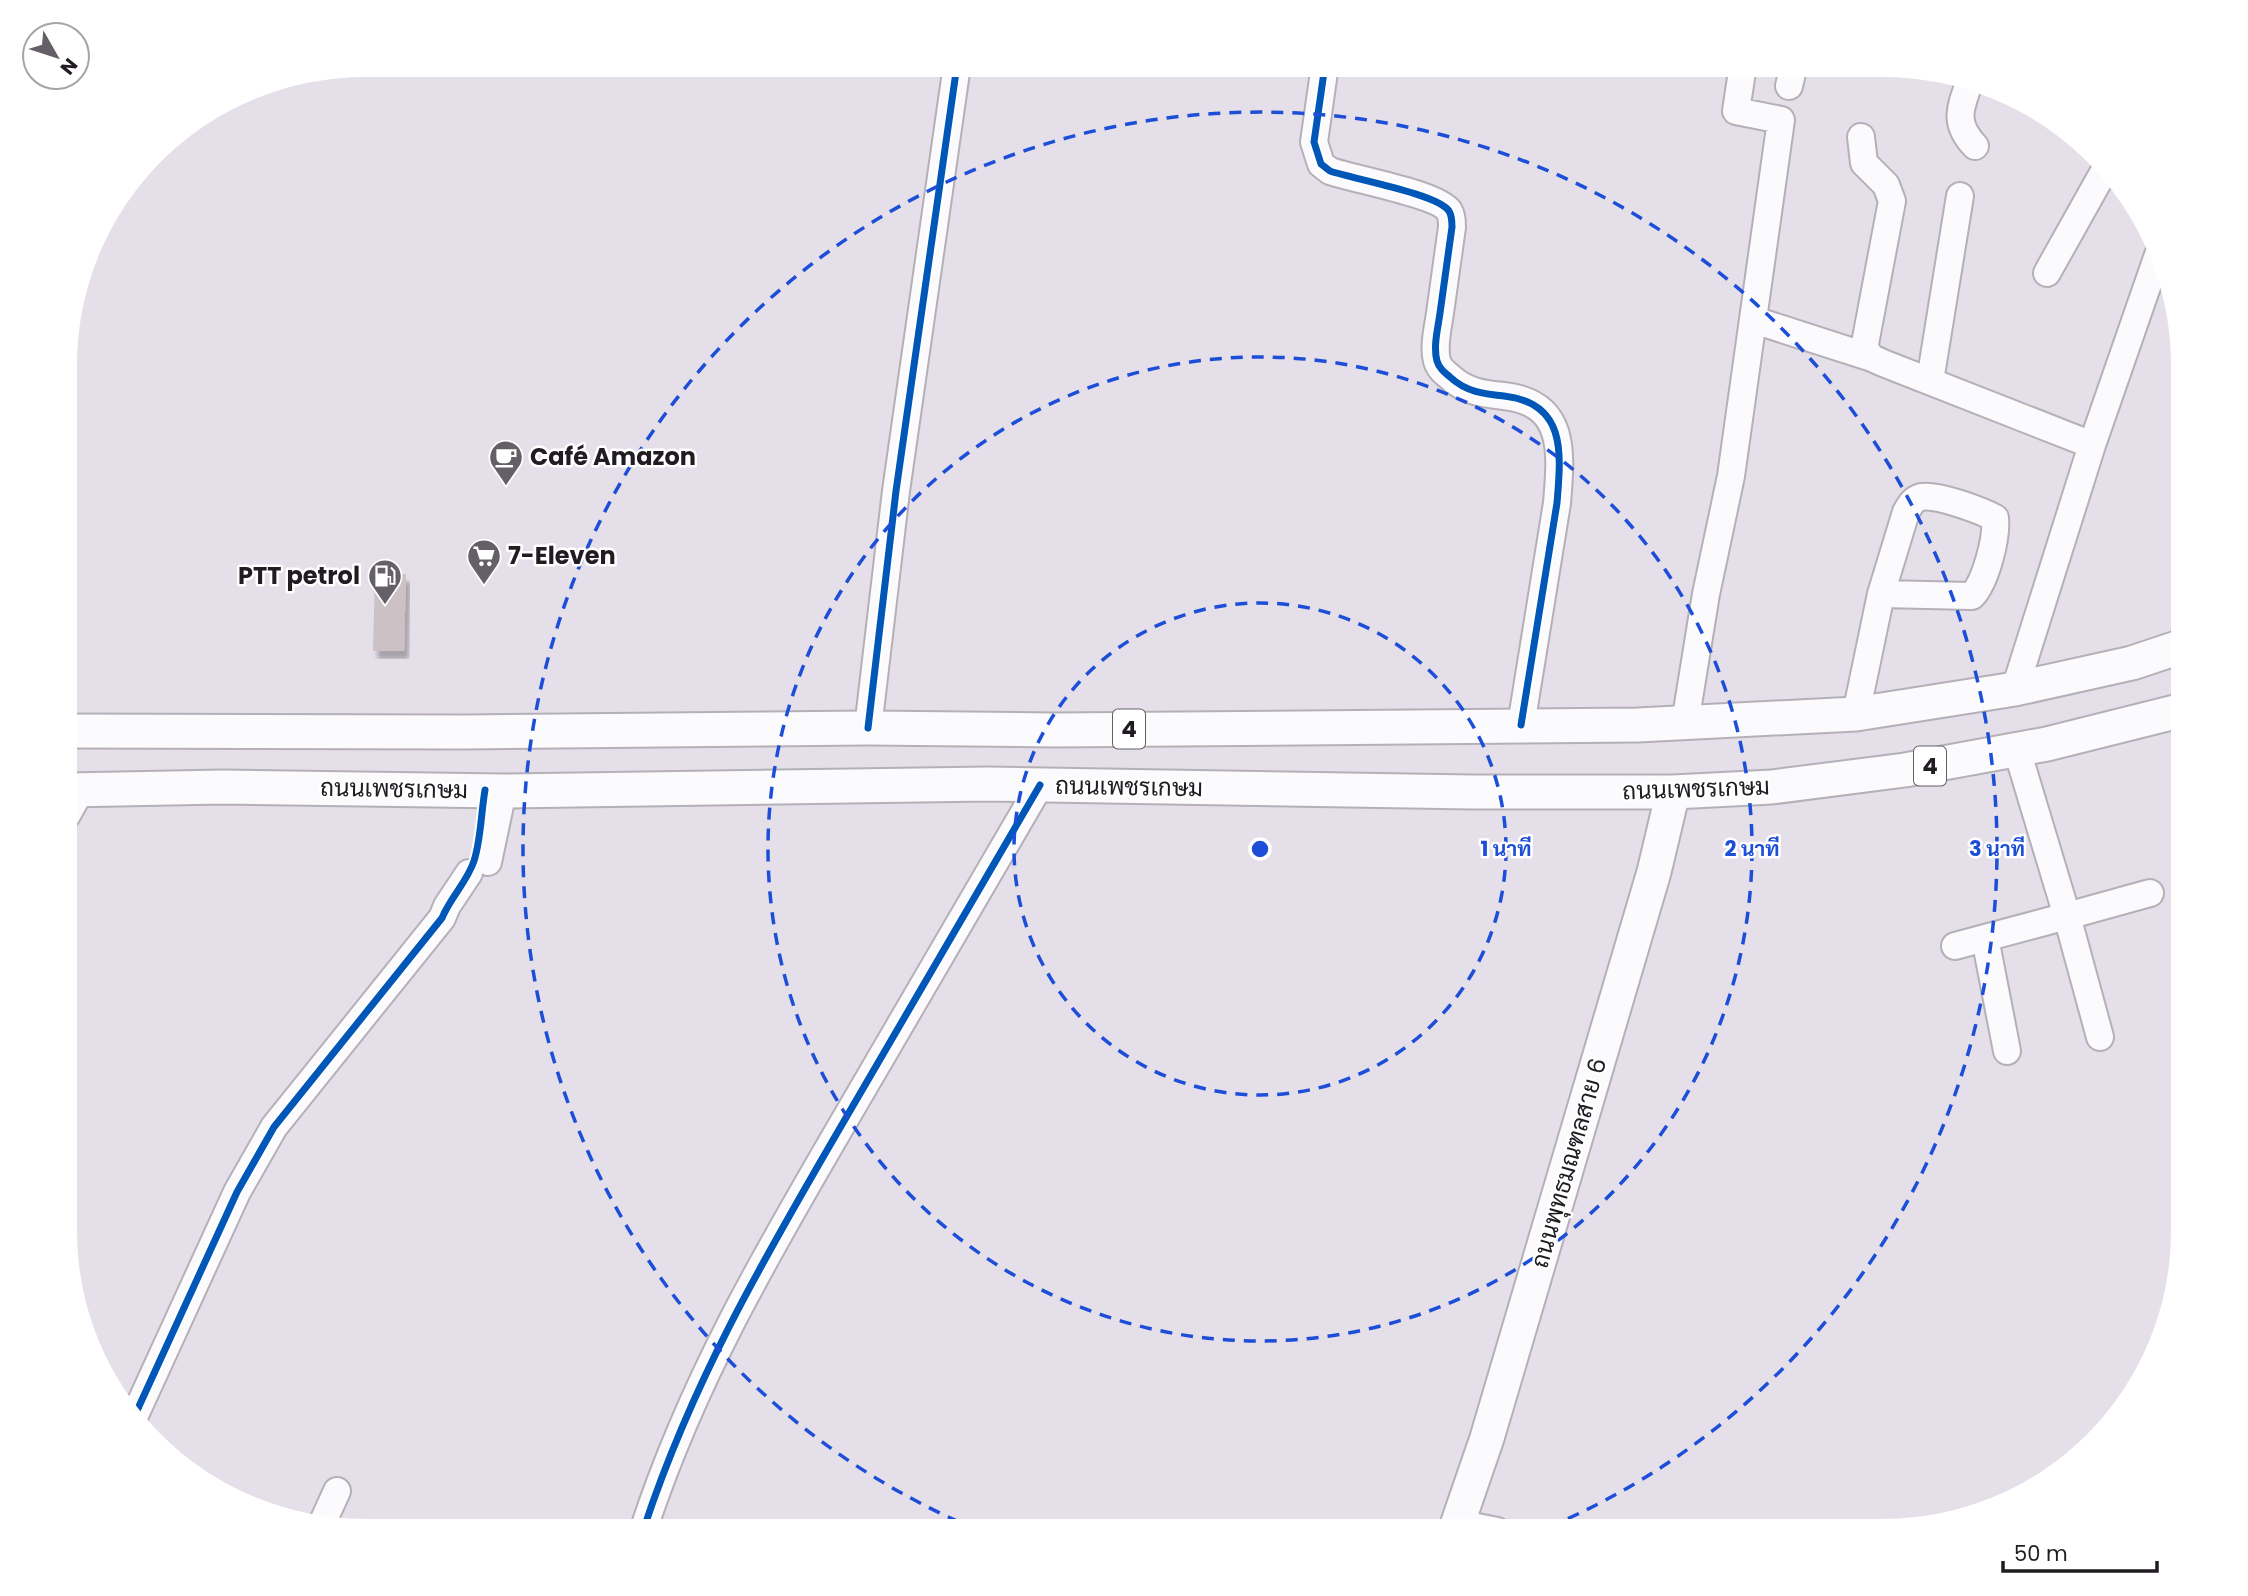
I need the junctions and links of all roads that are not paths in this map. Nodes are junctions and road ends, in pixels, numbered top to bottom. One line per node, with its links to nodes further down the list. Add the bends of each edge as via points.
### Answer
1 (955, 77): 23 (street, via 896,491)
2 (1323, 77): 22 (street, via 1314,142 1321,164 1330,172 1416,194 1441,204 1451,215 1436,347 1439,367 1477,393 1518,397 1536,404 1549,416 1558,436 1557,503)
3 (1741, 77): 5 (street, via 1736,111)
4 (1967, 90): 7 (street, via 1959,122)
5 (1787, 93): 12 (street)
6 (1861, 137): 13 (street, via 1864,163 1886,185 1892,201 1864,349)
7 (1975, 146)
8 (2101, 177): 11 (street)
9 (1960, 196): 14 (street)
10 (2154, 267): 15 (street)
11 (2048, 273)
12 (1754, 320): 13 (street); 21 (street, via 1731,476)
13 (1872, 358): 14 (street)
14 (1930, 381): 15 (street)
15 (2092, 445): 18 (street)
16 (1881, 594): 16 (street, via 1913,500 1924,496 1977,508 1995,518 1980,588 1972,596); 20 (street)
17 (2171, 650): 18 (main road, 4)
18 (2015, 689): 20 (main road, 4)
19 (2171, 713): 25 (main road, ถนนเพชรเกษม / 4)
20 (1856, 714): 21 (main road, 4)
21 (1685, 723): 22 (main road, 4)
22 (1521, 725): 23 (main road, 4, via 1054,730)
23 (868, 727): 24 (main road, 4)
24 (77, 732)
25 (2017, 750): 28 (main road, ถนนเพชรเกษม / 4, via 1837,780); 31 (street)
26 (1040, 785): 27 (main road, ถนนเพชรเกษม / 4); 28 (main road, ถนนเพชรเกษม / 4); 39 (street, via 757,1271 690,1406)
27 (494, 790): 29 (main road, ถนนเพชรเกษม / 4, via 223,788); 36 (street, via 477,868 274,1127 237,1192)
28 (1673, 792): 40 (main road, ถนนพุทธมณฑลสาย 6, via 1654,872 1487,1438)
29 (77, 798)
30 (2150, 893): 31 (street)
31 (2067, 916): 32 (street); 34 (street)
32 (1985, 938): 33 (street); 35 (street)
33 (1955, 946)
34 (2100, 1037)
35 (2007, 1051)
36 (138, 1408)
37 (337, 1491): 38 (street)
38 (325, 1516)
39 (647, 1519)
40 (1459, 1519)

